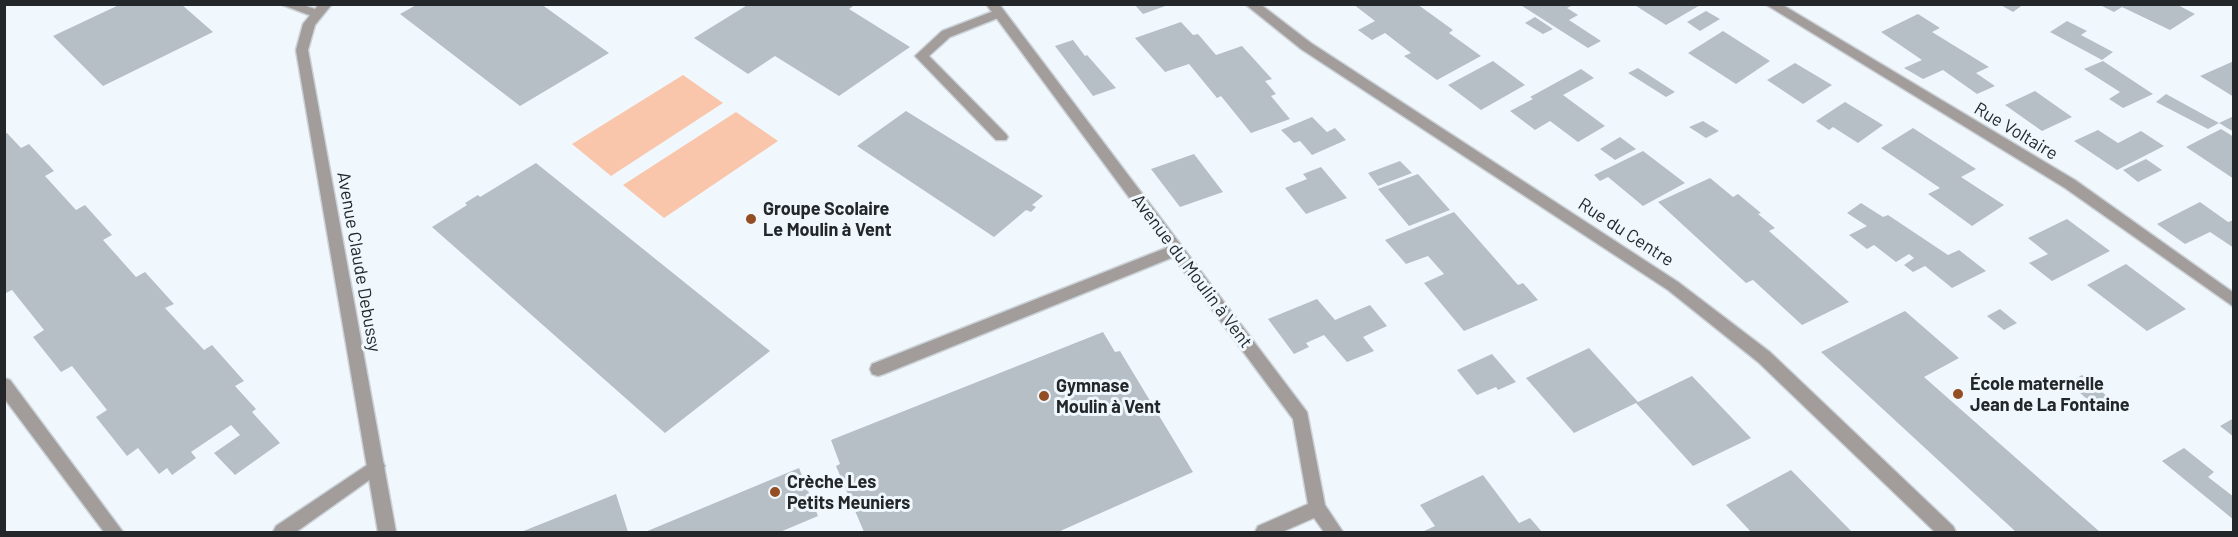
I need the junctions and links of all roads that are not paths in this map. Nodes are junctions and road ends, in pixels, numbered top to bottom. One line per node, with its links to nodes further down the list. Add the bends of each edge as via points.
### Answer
1 (286, 4): 4 (street)
2 (1251, 4): 18 (street, Rue du Centre, via 1306,46 1673,286 1764,357)
3 (1771, 4): 8 (street, Rue Voltaire, via 2070,184)
4 (322, 9): 11 (street, Avenue Claude Debussy, via 309,24 302,50)
5 (995, 9): 6 (street, via 946,34 921,56); 7 (street, Avenue du Moulin à Vent)
6 (1001, 137)
7 (1176, 250): 9 (street); 12 (street, Avenue du Moulin à Vent, via 1301,417)
8 (2234, 301)
9 (879, 369)
10 (4, 385): 13 (street)
11 (376, 466): 14 (street); 15 (street, Avenue Claude Debussy)
12 (1317, 508): 16 (street); 17 (street)
13 (114, 532)
14 (282, 532)
15 (387, 532)
16 (1264, 532)
17 (1334, 532)
18 (1947, 532)

